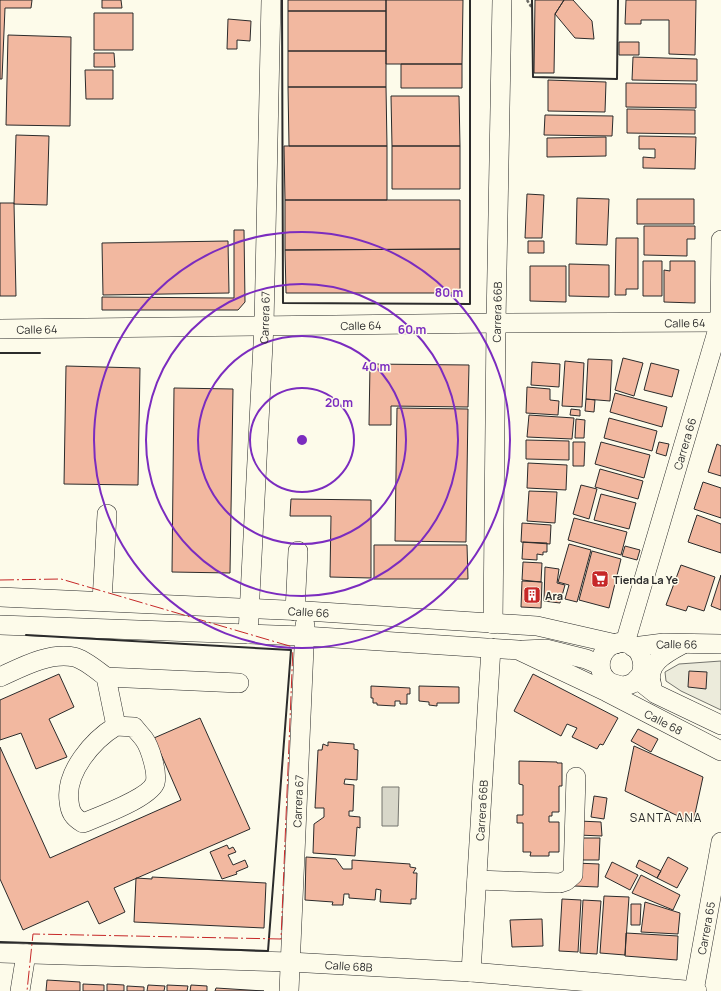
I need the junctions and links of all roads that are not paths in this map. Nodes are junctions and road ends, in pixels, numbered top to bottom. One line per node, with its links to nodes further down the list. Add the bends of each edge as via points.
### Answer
1 (271, 0): 6 (street, Carrera 67)
2 (502, 0): 5 (street, Carrera 66B)
3 (721, 240): 4 (street, Carrera 66)
4 (720, 322): 5 (street, Calle 64); 27 (street, Carrera 66)
5 (496, 323): 6 (street, Calle 64); 16 (street, Carrera 66B)
6 (264, 325): 7 (street, Calle 64); 13 (street, Carrera 67)
7 (0, 329)
8 (107, 514): 11 (street)
9 (298, 551): 14 (street, Carrera 67)
10 (0, 597): 11 (street, Calle 66)
11 (102, 601): 12 (street, Calle 66)
12 (137, 603): 13 (street, Calle 66); 18 (street)
13 (249, 609): 14 (street, Calle 66); 19 (street, Carrera 67)
14 (300, 611): 15 (street, Calle 66); 20 (street, Carrera 67)
15 (387, 616): 16 (street, Calle 66); 21 (street)
16 (493, 624): 27 (street, Calle 66, via 537,626)
17 (0, 625): 18 (street)
18 (137, 629): 19 (street)
19 (248, 634): 20 (street)
20 (304, 636): 21 (street); 40 (street, Carrera 67)
21 (387, 642): 23 (street)
22 (721, 644): 24 (street, Calle 66)
23 (491, 648): 25 (street); 37 (street, Carrera 66B)
24 (675, 648): 27 (street, Calle 66, via 664,643); 31 (street, via 650,671 649,679)
25 (518, 650): 26 (street, via 546,649); 27 (street)
26 (600, 664): 27 (street, via 606,650); 27 (street, via 605,678 615,685)
27 (626, 665): 31 (street, Calle 68); 34 (street, Calle 68, via 643,710)
28 (0, 677): 29 (street, via 51,656 75,657)
29 (106, 677): 30 (street); 33 (street)
30 (239, 683)
31 (656, 694): 32 (street, Calle 68)
32 (721, 725)
33 (116, 726): 33 (street, via 104,733 73,772 68,799 70,812 83,823 111,813 148,792 155,783 155,769 145,739 134,727)
34 (721, 751)
35 (576, 777): 37 (street, via 571,878 560,883)
36 (721, 842): 44 (street, Carrera 65)
37 (477, 880): 41 (street, Carrera 66B)
38 (0, 953): 39 (street, Calle 68B)
39 (26, 954): 40 (street, Calle 68B); 42 (street)
40 (290, 962): 41 (street, Calle 68B); 43 (street, Carrera 67)
41 (471, 972): 44 (street, Calle 68B)
42 (20, 991)
43 (289, 991)
44 (694, 991): 45 (street, Calle 68B)
45 (697, 991)

